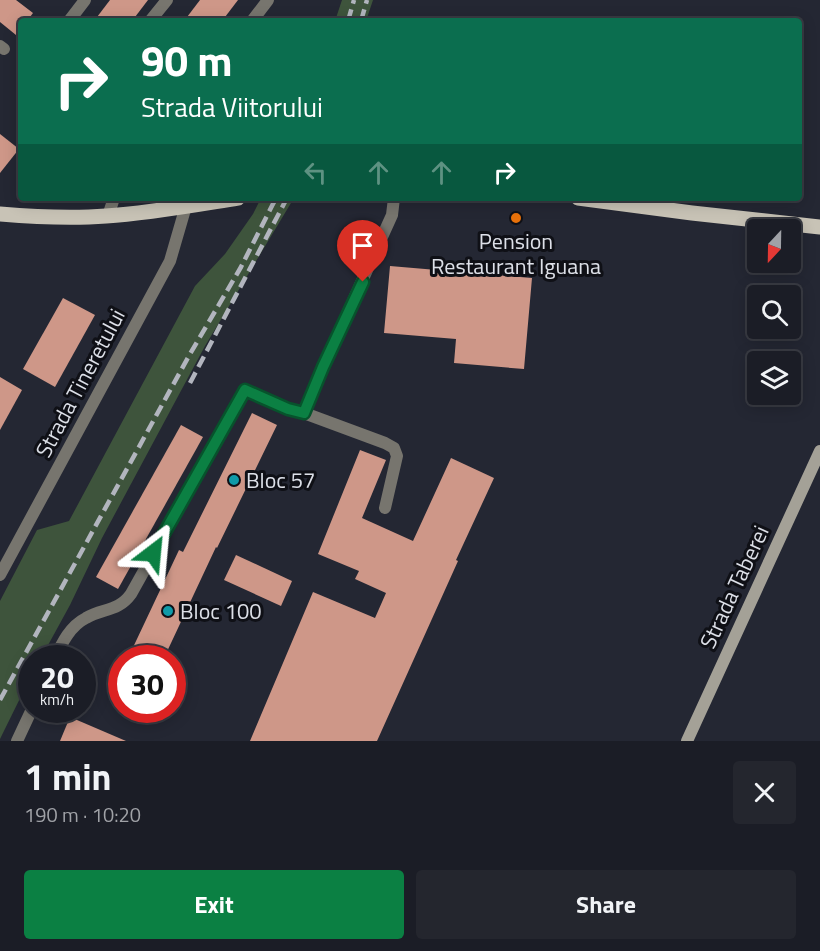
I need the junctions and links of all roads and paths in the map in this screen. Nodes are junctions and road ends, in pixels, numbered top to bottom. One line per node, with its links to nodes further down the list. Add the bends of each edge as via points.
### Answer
1 (86, 0): 4 (street)
2 (166, 0): 5 (street)
3 (268, 0): 6 (street)
4 (71, 18)
5 (152, 18)
6 (254, 18)
7 (113, 201): 13 (street)
8 (218, 201): 11 (main road)
9 (394, 201): 15 (street, via 393,215)
10 (601, 201): 14 (main road)
11 (186, 206): 13 (main road); 18 (street, Strada Tineretului, via 170,261)
12 (0, 214): 13 (main road)
13 (108, 216)
14 (820, 227)
15 (304, 413): 17 (street, via 394,448 396,456); 19 (street, via 245,390 124,604 86,618 69,632)
16 (820, 451): 22 (street, Strada Taberei)
17 (385, 508)
18 (0, 575)
19 (62, 645)
20 (25, 723): 21 (street)
21 (17, 741)
22 (687, 741)

